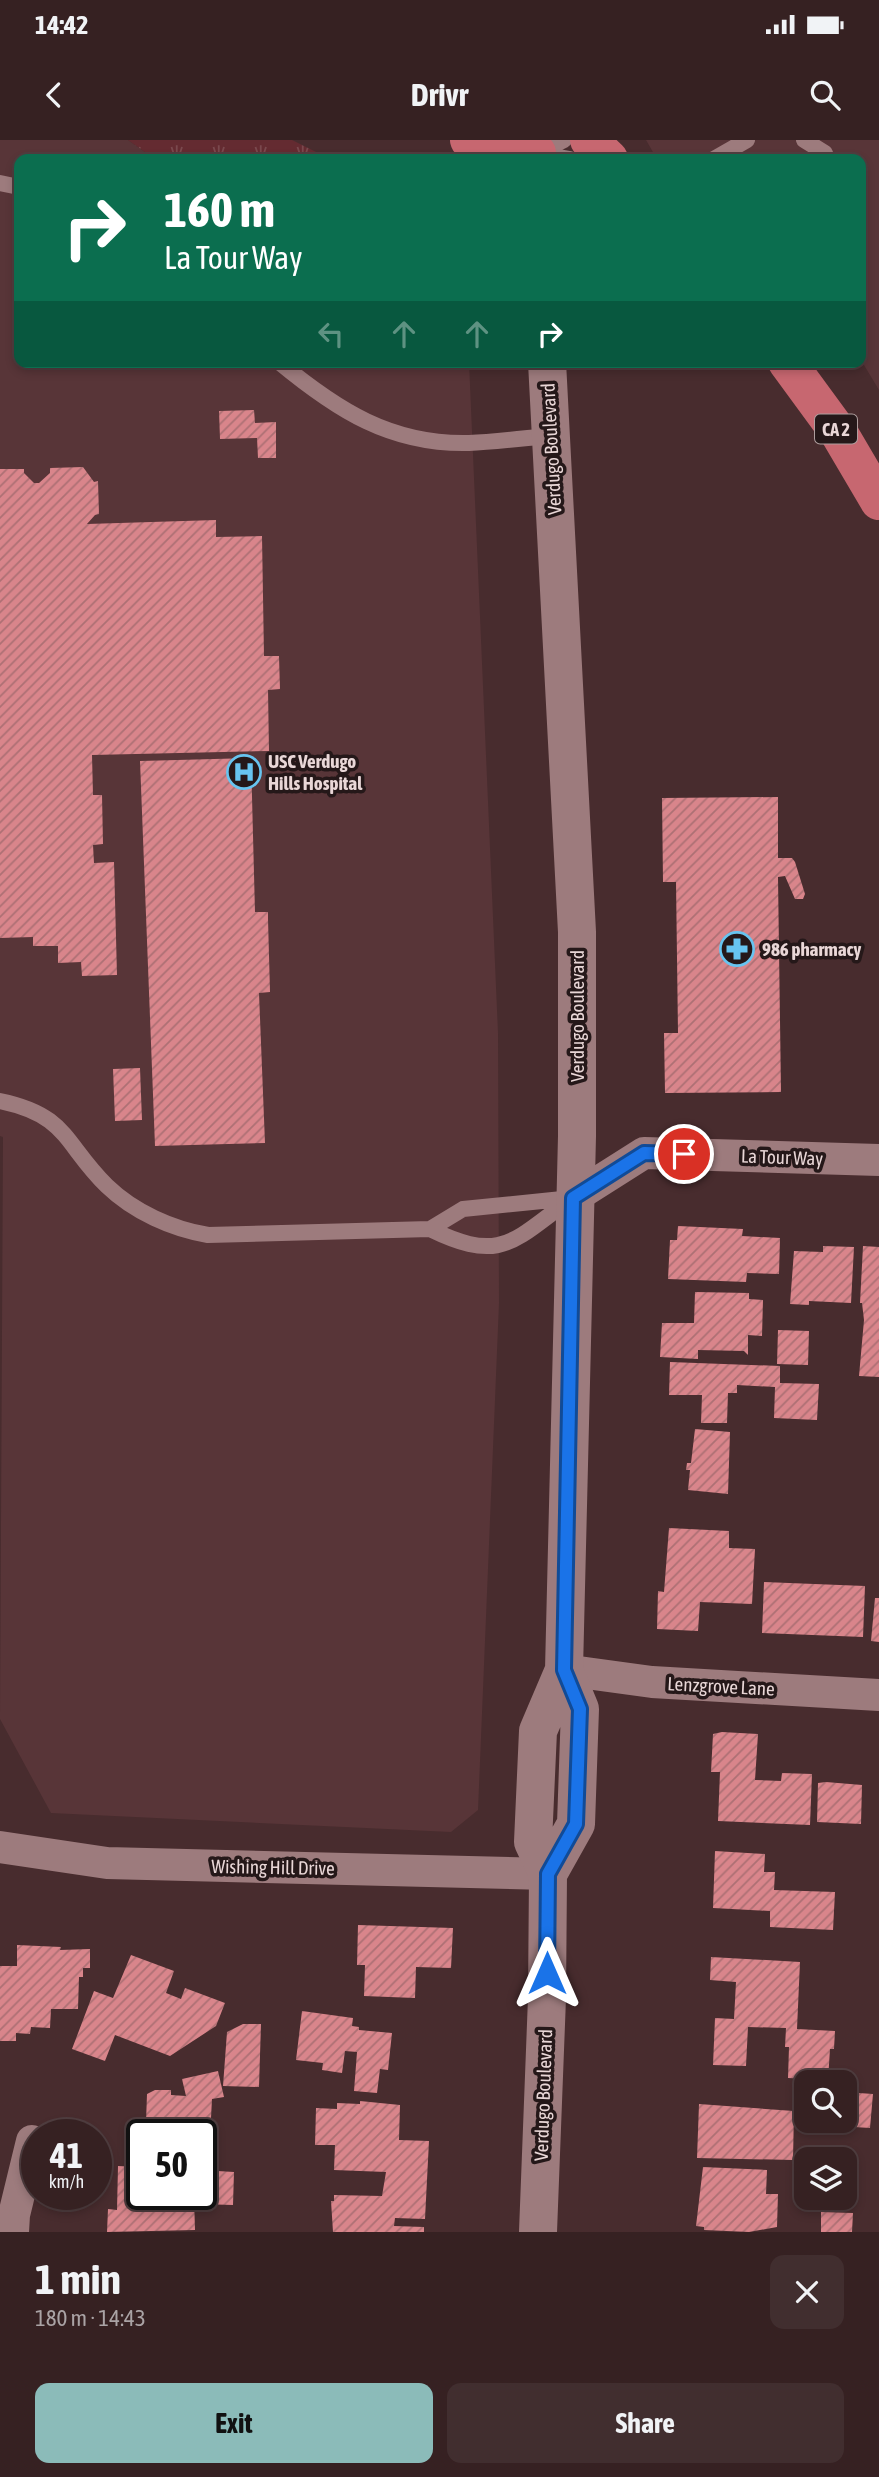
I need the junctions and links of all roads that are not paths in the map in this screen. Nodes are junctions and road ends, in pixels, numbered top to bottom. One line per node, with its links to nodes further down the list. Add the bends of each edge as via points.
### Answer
1 (469, 140): 5 (highway)
2 (589, 140): 7 (highway)
3 (747, 140): 8 (lane)
4 (804, 140): 6 (lane)
5 (552, 153)
6 (825, 153)
7 (604, 154)
8 (723, 154)
9 (286, 368): 12 (lane, via 324,399 391,432 467,443)
10 (547, 368): 12 (main road, Verdugo Boulevard)
11 (791, 368): 13 (highway, CA 2, via 839,433)
12 (550, 436): 16 (main road, Verdugo Boulevard, via 577,932)
13 (879, 501)
14 (0, 1101): 17 (lane, via 29,1108 54,1121 108,1187 181,1230 208,1234)
15 (879, 1160): 16 (street, La Tour Way, via 644,1153)
16 (573, 1198): 17 (lane, via 463,1209); 17 (lane, via 506,1246 463,1245); 18 (main road, Verdugo Boulevard)
17 (430, 1229)
18 (564, 1670): 19 (street, Lenzgrove Lane, via 652,1682); 21 (main road, Verdugo Boulevard, via 580,1709 576,1824)
19 (879, 1695)
20 (0, 1847): 21 (street, Wishing Hill Drive, via 107,1863)
21 (548, 1874): 24 (main road, Verdugo Boulevard)
22 (21, 2186): 23 (street)
23 (13, 2232)
24 (538, 2232)

